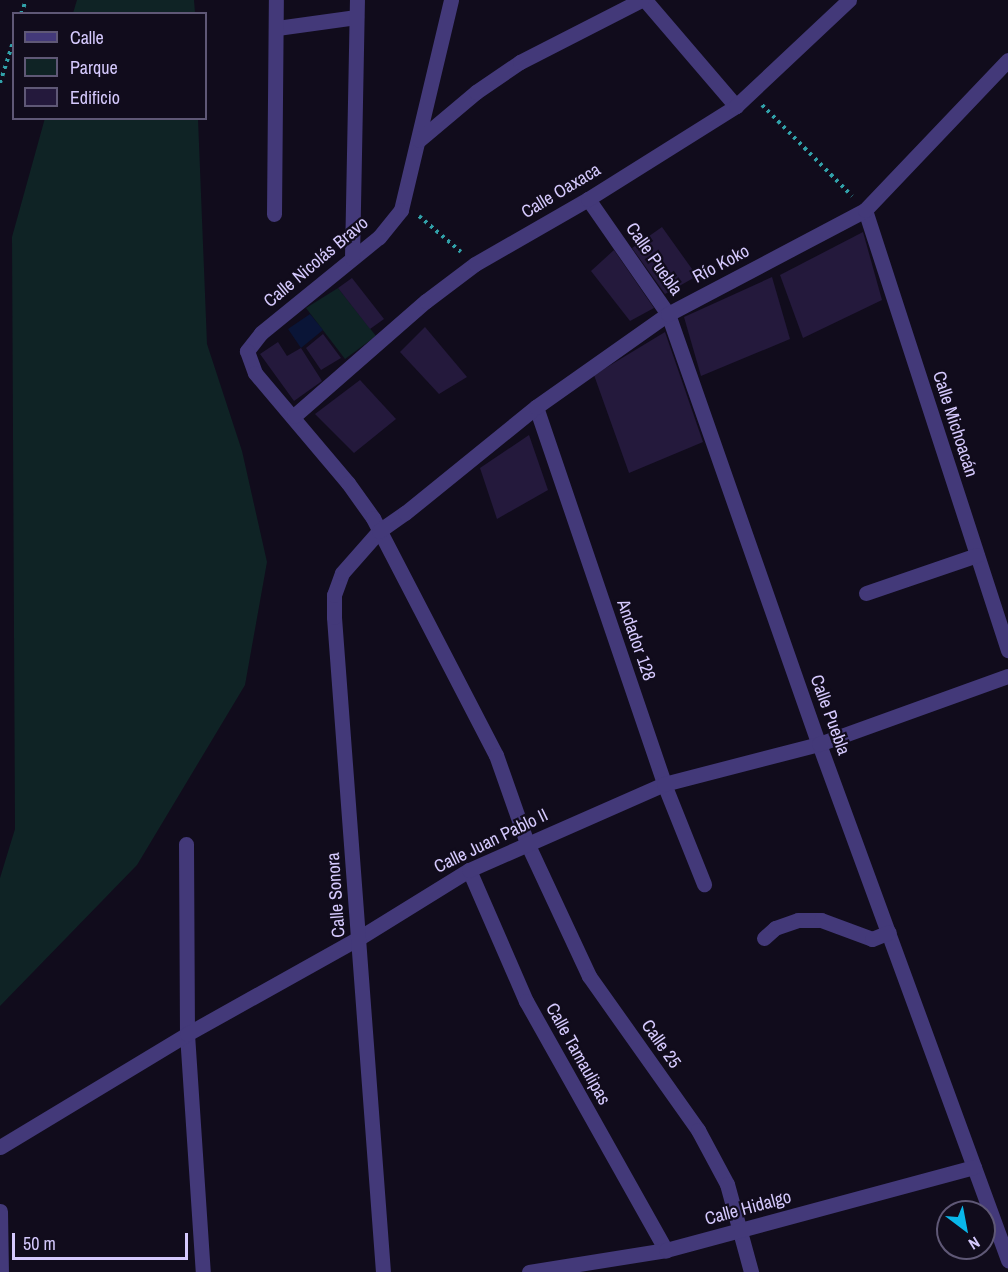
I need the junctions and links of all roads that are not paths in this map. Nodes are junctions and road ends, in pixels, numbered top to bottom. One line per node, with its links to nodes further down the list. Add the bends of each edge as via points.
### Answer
1 (276, 0): 7 (street)
2 (357, 0): 6 (street)
3 (451, 0): 10 (street, Calle Nicolás Bravo)
4 (643, 0): 9 (street); 10 (street, via 520,63 476,92)
5 (849, 0): 9 (street, Calle Oaxaca)
6 (356, 17): 7 (street); 14 (street)
7 (277, 28): 13 (street)
8 (1008, 60): 12 (street, Río Koko)
9 (736, 106): 11 (street, Calle Oaxaca)
10 (418, 140): 14 (street, Calle Nicolás Bravo, via 401,210 379,237)
11 (588, 199): 15 (street, Calle Puebla); 18 (street, Calle Oaxaca, via 475,264 426,301)
12 (865, 210): 15 (street, Río Koko); 20 (street, Calle Michoacán)
13 (274, 214)
14 (352, 258): 16 (street, Calle Nicolás Bravo, via 261,333)
15 (668, 314): 17 (street, Río Koko); 24 (street, Calle Puebla)
16 (247, 351): 18 (street, Calle 25, via 255,373)
17 (536, 407): 19 (street, Río Koko); 25 (street, Andador 128)
18 (294, 416): 19 (street, Calle 25, via 348,483)
19 (379, 531): 26 (street, Calle 25, via 496,755); 31 (street, Calle Sonora, via 342,573 334,595)
20 (977, 555): 21 (street); 22 (street, Calle Michoacán)
21 (866, 593)
22 (1008, 650)
23 (1008, 676): 24 (street, Calle Juan Pablo II)
24 (819, 744): 25 (street, Calle Juan Pablo II); 30 (street, Calle Puebla)
25 (664, 784): 26 (street, Calle Juan Pablo II); 29 (street, Andador 128)
26 (527, 843): 28 (street, Calle Juan Pablo II); 37 (street, Calle 25, via 589,976 698,1130 727,1184)
27 (186, 844): 33 (street)
28 (469, 870): 31 (street, Calle Juan Pablo II); 38 (street, Calle Tamaulipas, via 526,1001)
29 (704, 884)
30 (889, 932): 32 (street, via 872,939 821,920 798,920 774,928); 35 (street, Calle Puebla)
31 (359, 938): 33 (street, Calle Juan Pablo II); 42 (street, Calle Sonora)
32 (764, 938)
33 (187, 1034): 34 (street, Calle Juan Pablo II); 41 (street)
34 (0, 1147)
35 (974, 1167): 37 (street, Calle Hidalgo); 39 (street, Calle Puebla)
36 (0, 1211): 40 (street)
37 (741, 1231): 38 (street, Calle Hidalgo); 44 (street, Calle 25)
38 (666, 1250): 43 (street, Calle Hidalgo)
39 (1008, 1260)
40 (1, 1272)
41 (203, 1272)
42 (383, 1272)
43 (529, 1272)
44 (751, 1272)

